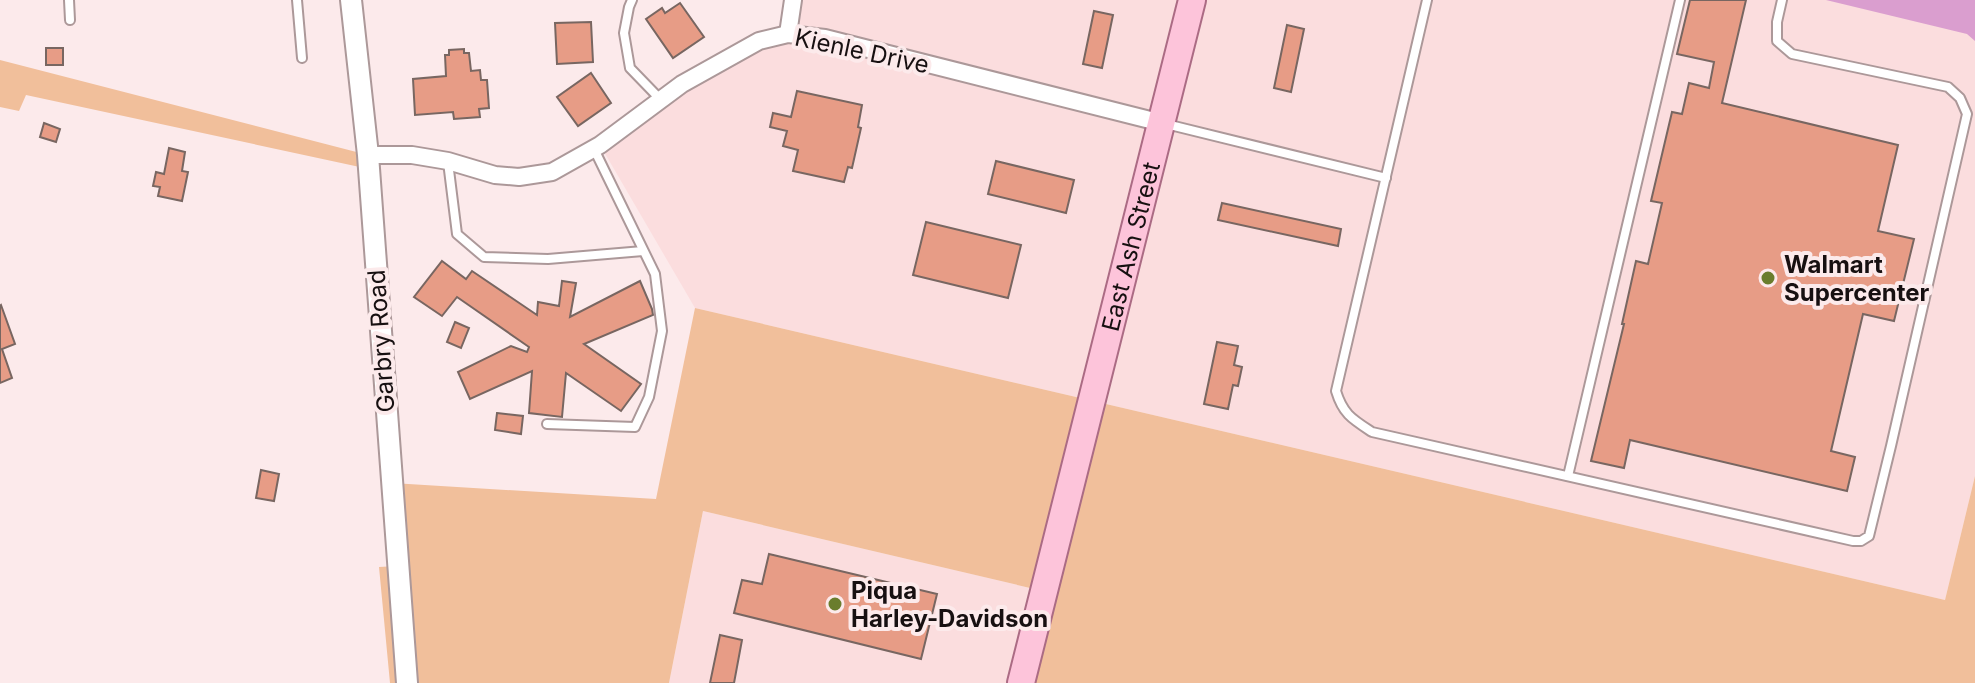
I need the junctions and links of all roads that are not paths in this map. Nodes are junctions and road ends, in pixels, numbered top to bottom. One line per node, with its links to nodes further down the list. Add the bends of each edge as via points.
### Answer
1 (69, 0): 10 (lane)
2 (297, 0): 12 (lane)
3 (351, 0): 16 (street, Garbry Road)
4 (632, 0): 13 (lane, via 624,33 630,68)
5 (793, 0): 11 (street)
6 (1192, 0): 14 (main road, East Ash Street)
7 (1427, 0): 18 (lane)
8 (1680, 0): 21 (lane)
9 (1782, 0): 21 (lane, via 1777,41 1792,54 1948,87 1967,114 1869,536 1853,541)
10 (70, 20)
11 (788, 34): 13 (street, Kienle Drive, via 759,41); 14 (street, Kienle Drive, via 825,38)
12 (302, 58)
13 (662, 101): 15 (street, Kienle Drive)
14 (1162, 123): 18 (lane, Kienle Drive); 23 (main road, East Ash Street)
15 (594, 149): 17 (street, Kienle Drive, via 552,172 519,177); 19 (lane)
16 (368, 155): 17 (street, Kienle Drive); 22 (street, Garbry Road)
17 (448, 161): 19 (lane, via 457,234 484,257 548,259)
18 (1386, 178): 21 (lane, via 1336,391 1341,407 1372,432)
19 (643, 251): 20 (lane, via 655,274 662,331 649,397 635,427)
20 (547, 424)
21 (1568, 476)
22 (407, 683)
23 (1021, 683)

